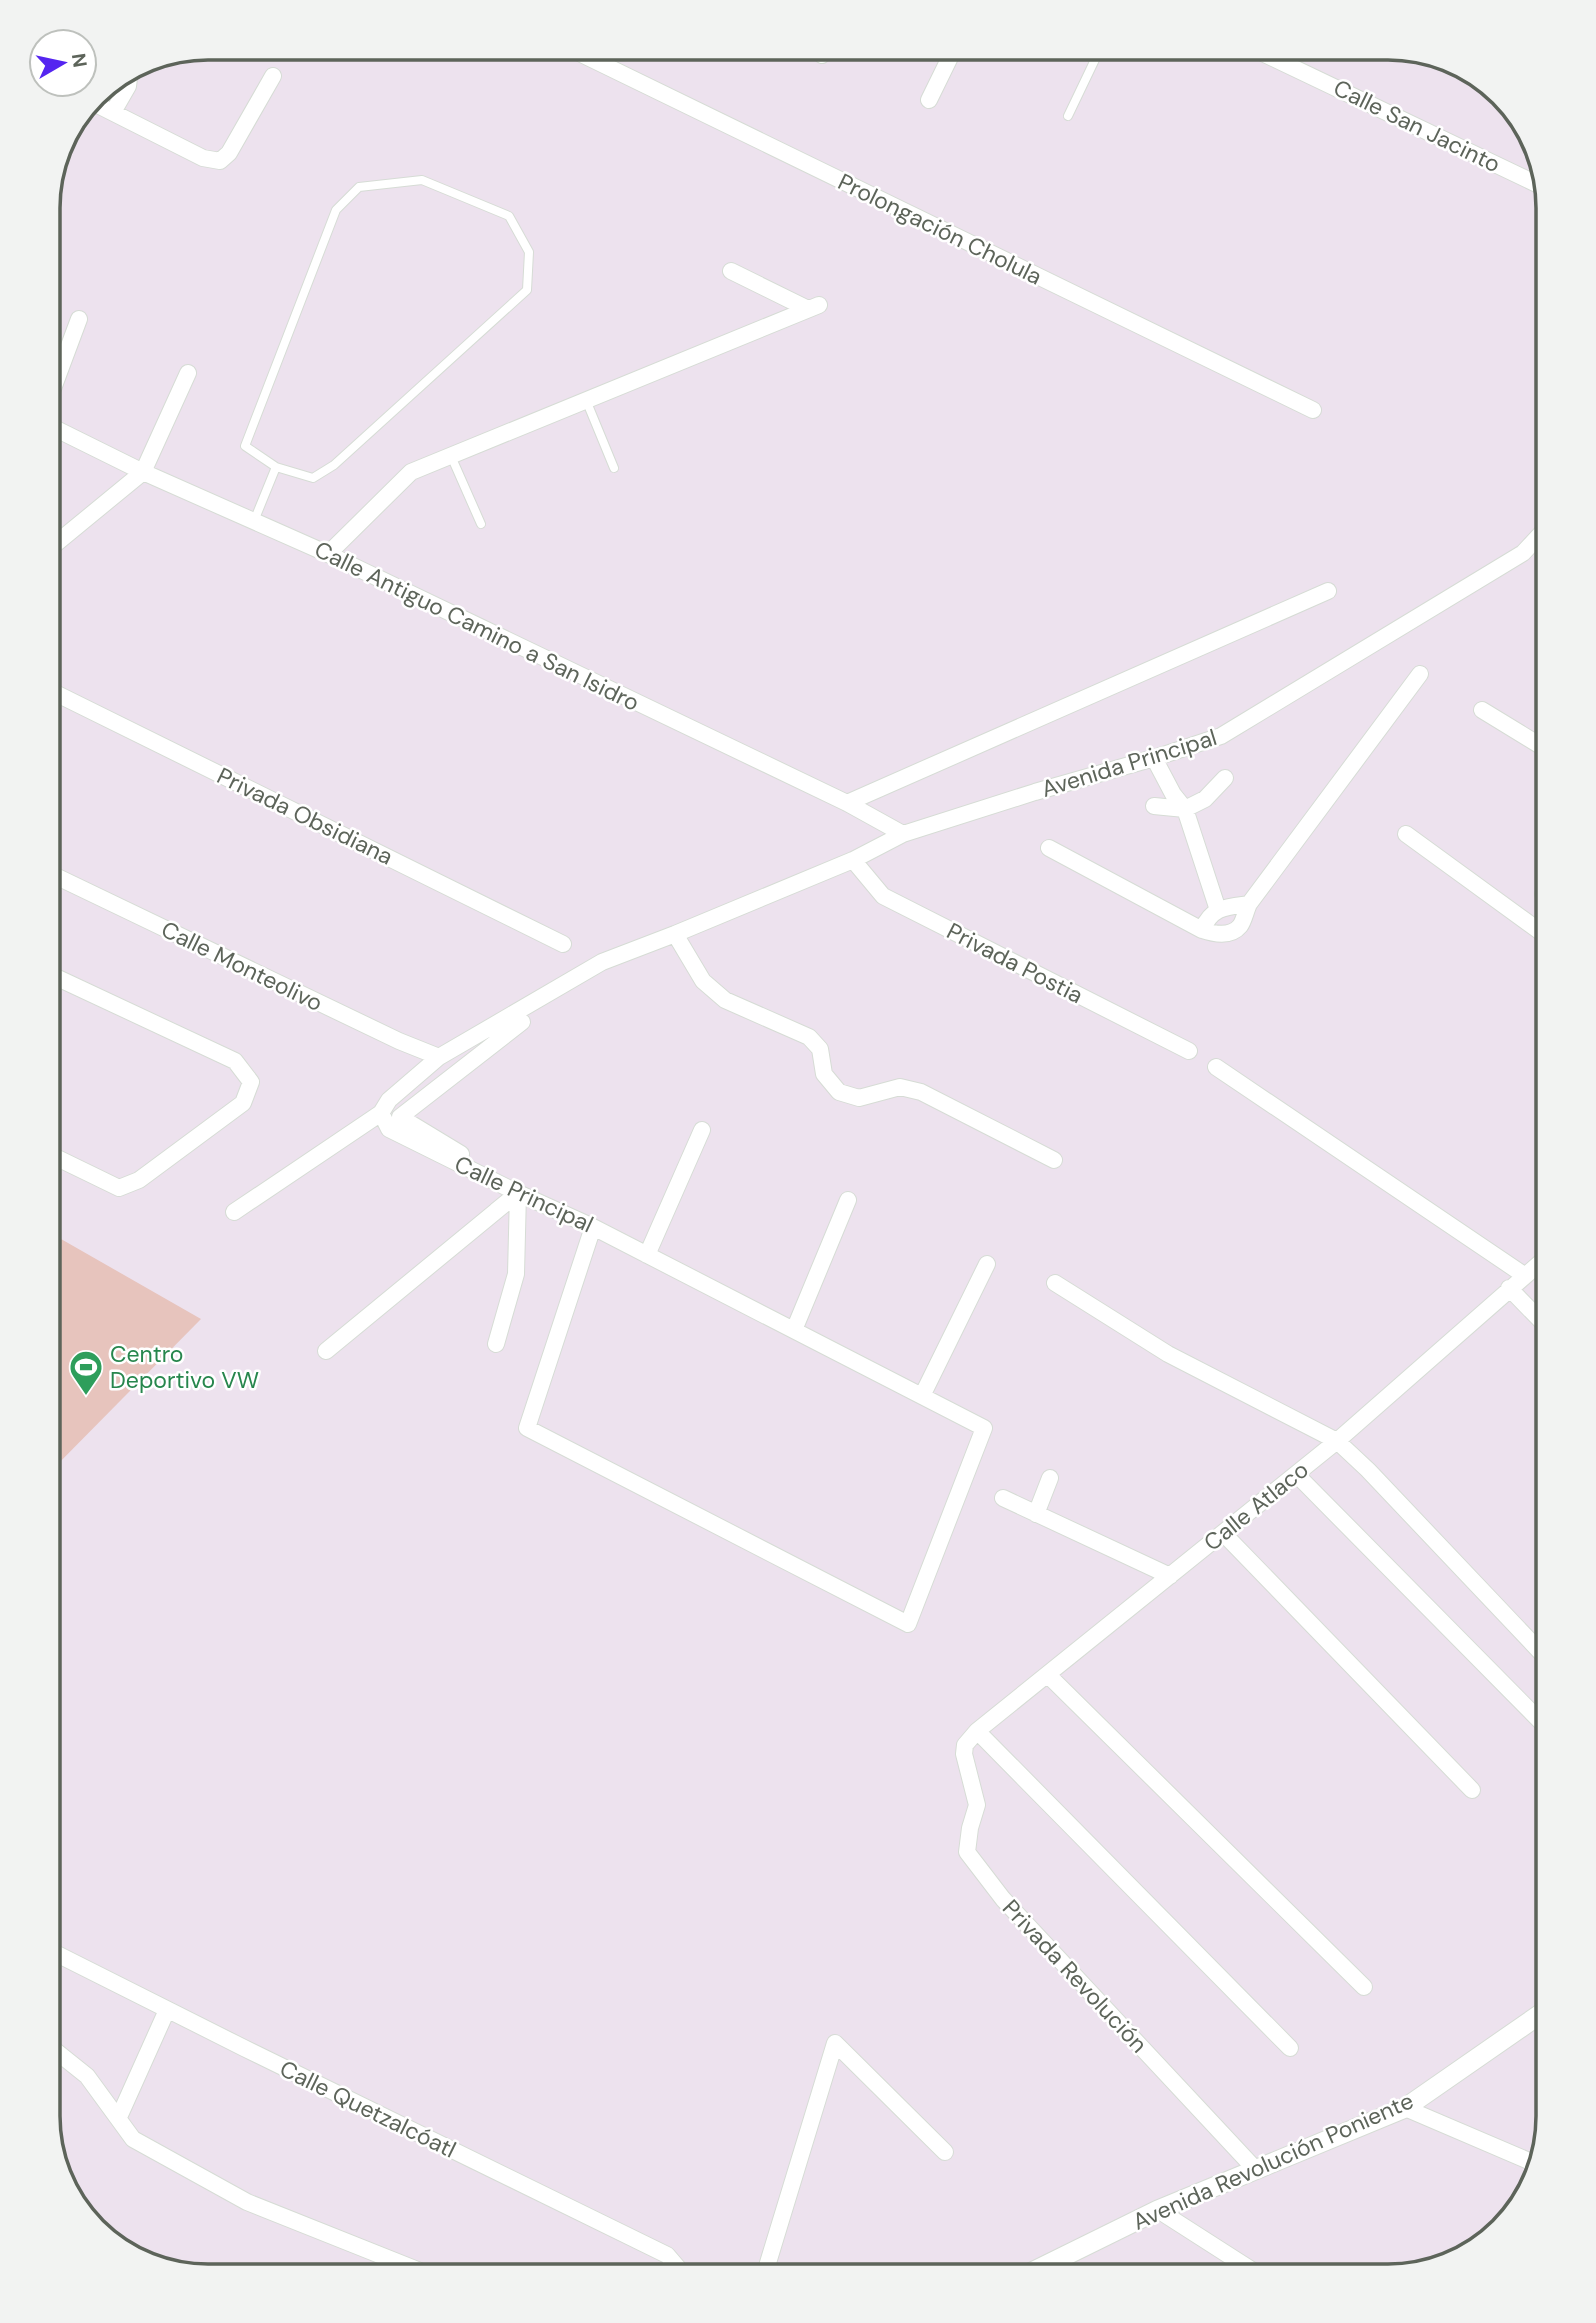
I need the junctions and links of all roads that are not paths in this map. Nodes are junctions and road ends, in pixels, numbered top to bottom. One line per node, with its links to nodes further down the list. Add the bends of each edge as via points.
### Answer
1 (594, 60): 17 (street, Prolongación Cholula)
2 (948, 60): 7 (street)
3 (1095, 60): 10 (lane)
4 (1277, 60): 11 (street, Calle San Jacinto)
5 (273, 76): 9 (street, via 220,162 202,158)
6 (129, 82): 9 (street)
7 (929, 100)
8 (101, 106): 9 (street)
9 (113, 111)
10 (1068, 116)
11 (1534, 183)
12 (731, 271): 16 (street, via 814,307)
13 (79, 319): 14 (street)
14 (60, 370)
15 (188, 373): 22 (street)
16 (586, 400): 19 (street); 21 (lane)
17 (1313, 410)
18 (60, 431): 22 (street, Calle Antiguo Camino a San Isidro)
19 (451, 456): 24 (lane); 27 (street, via 411,472)
20 (276, 467): 20 (lane, via 245,446 336,210 359,187 422,180 509,216 529,252 527,290 334,465 313,478); 23 (lane)
21 (614, 468)
22 (143, 472): 23 (street, Calle Antiguo Camino a San Isidro); 26 (street)
23 (254, 521): 27 (street, Calle Antiguo Camino a San Isidro)
24 (481, 524)
25 (1536, 539): 33 (street, Avenida Principal, via 1523,553 1222,736)
26 (60, 540)
27 (328, 554): 35 (street, Calle Antiguo Camino a San Isidro)
28 (1328, 591): 35 (street)
29 (1420, 674): 43 (street)
30 (60, 695): 48 (street, Privada Obsidiana)
31 (1482, 710): 32 (street)
32 (1536, 743)
33 (1154, 758): 37 (street); 38 (street, Avenida Principal)
34 (1224, 778): 37 (street, via 1205,799)
35 (847, 803): 38 (street, Calle Antiguo Camino a San Isidro)
36 (1154, 806): 37 (street)
37 (1185, 809): 44 (street)
38 (903, 834): 41 (street, Avenida Principal)
39 (1406, 834): 45 (street)
40 (1049, 848): 46 (street)
41 (853, 860): 47 (street, Avenida Principal); 51 (street, Privada Postia, via 883,896)
42 (60, 878): 52 (street, Calle Monteolivo)
43 (1249, 904): 44 (street); 46 (street, via 1241,925 1227,934)
44 (1218, 909): 46 (street)
45 (1536, 929)
46 (1202, 930)
47 (675, 934): 52 (street, via 602,962); 57 (street, via 702,981 725,1000 809,1037 821,1049 824,1074 839,1092 859,1098 900,1087 920,1092)
48 (564, 944)
49 (60, 978): 56 (street, via 234,1061 251,1082 243,1103 139,1180 119,1188)
50 (522, 1023): 63 (street, via 400,1117 468,1159)
51 (1189, 1051)
52 (439, 1057): 54 (street, via 389,1100)
53 (1216, 1068): 66 (street)
54 (381, 1113): 58 (street, Calle Principal, via 389,1129); 61 (street)
55 (702, 1129): 63 (street)
56 (60, 1159)
57 (1054, 1160)
58 (518, 1193): 60 (street); 62 (street, Calle Principal); 71 (street, via 516,1274); 72 (street)
59 (848, 1200): 70 (street)
60 (496, 1211)
61 (234, 1212)
62 (593, 1227): 63 (street, Calle Principal); 73 (street, Calle Principal, via 527,1428 908,1624 984,1428)
63 (649, 1251): 70 (street, Calle Principal)
64 (987, 1264): 73 (street)
65 (1536, 1265): 66 (street, Calle Atlaco)
66 (1524, 1275): 68 (street, Calle Atlaco)
67 (1055, 1283): 74 (street, via 1168,1354)
68 (1509, 1287): 69 (street); 74 (street, Calle Atlaco)
69 (1536, 1315)
70 (794, 1330): 73 (street, Calle Principal)
71 (496, 1344)
72 (326, 1351)
73 (922, 1396)
74 (1337, 1441): 75 (street, Calle Atlaco); 81 (street)
75 (1296, 1474): 79 (street, Calle Atlaco); 83 (street)
76 (1050, 1478): 78 (street)
77 (1003, 1498): 78 (street)
78 (1036, 1514): 80 (street)
79 (1223, 1533): 80 (street, Calle Atlaco); 86 (street)
80 (1170, 1576): 82 (street, Calle Atlaco)
81 (1536, 1647)
82 (1048, 1675): 84 (street, Calle Atlaco); 88 (street)
83 (1536, 1717)
84 (977, 1731): 85 (street, Calle Atlaco, via 965,1745); 91 (street)
85 (964, 1754): 97 (street, Privada Revolución, via 977,1805 967,1852 1003,1899)
86 (1472, 1790)
87 (60, 1956): 89 (street, Calle Quetzalcóatl)
88 (1364, 1987)
89 (167, 2010): 94 (street); 100 (street, Calle Quetzalcóatl, via 667,2255)
90 (1536, 2017): 93 (street, Avenida Revolución Poniente)
91 (1290, 2048)
92 (60, 2054): 94 (street, via 87,2076)
93 (1405, 2108): 96 (street); 97 (street, Avenida Revolución Poniente)
94 (119, 2117): 99 (street, via 133,2139 247,2202)
95 (944, 2152): 101 (street, via 835,2043)
96 (1529, 2161)
97 (1256, 2170): 98 (street, Avenida Revolución Poniente)
98 (1158, 2210): 102 (street, Avenida Revolución Poniente); 103 (street)
99 (398, 2263)
100 (674, 2263)
101 (768, 2263)
102 (1049, 2264)
103 (1242, 2264)

